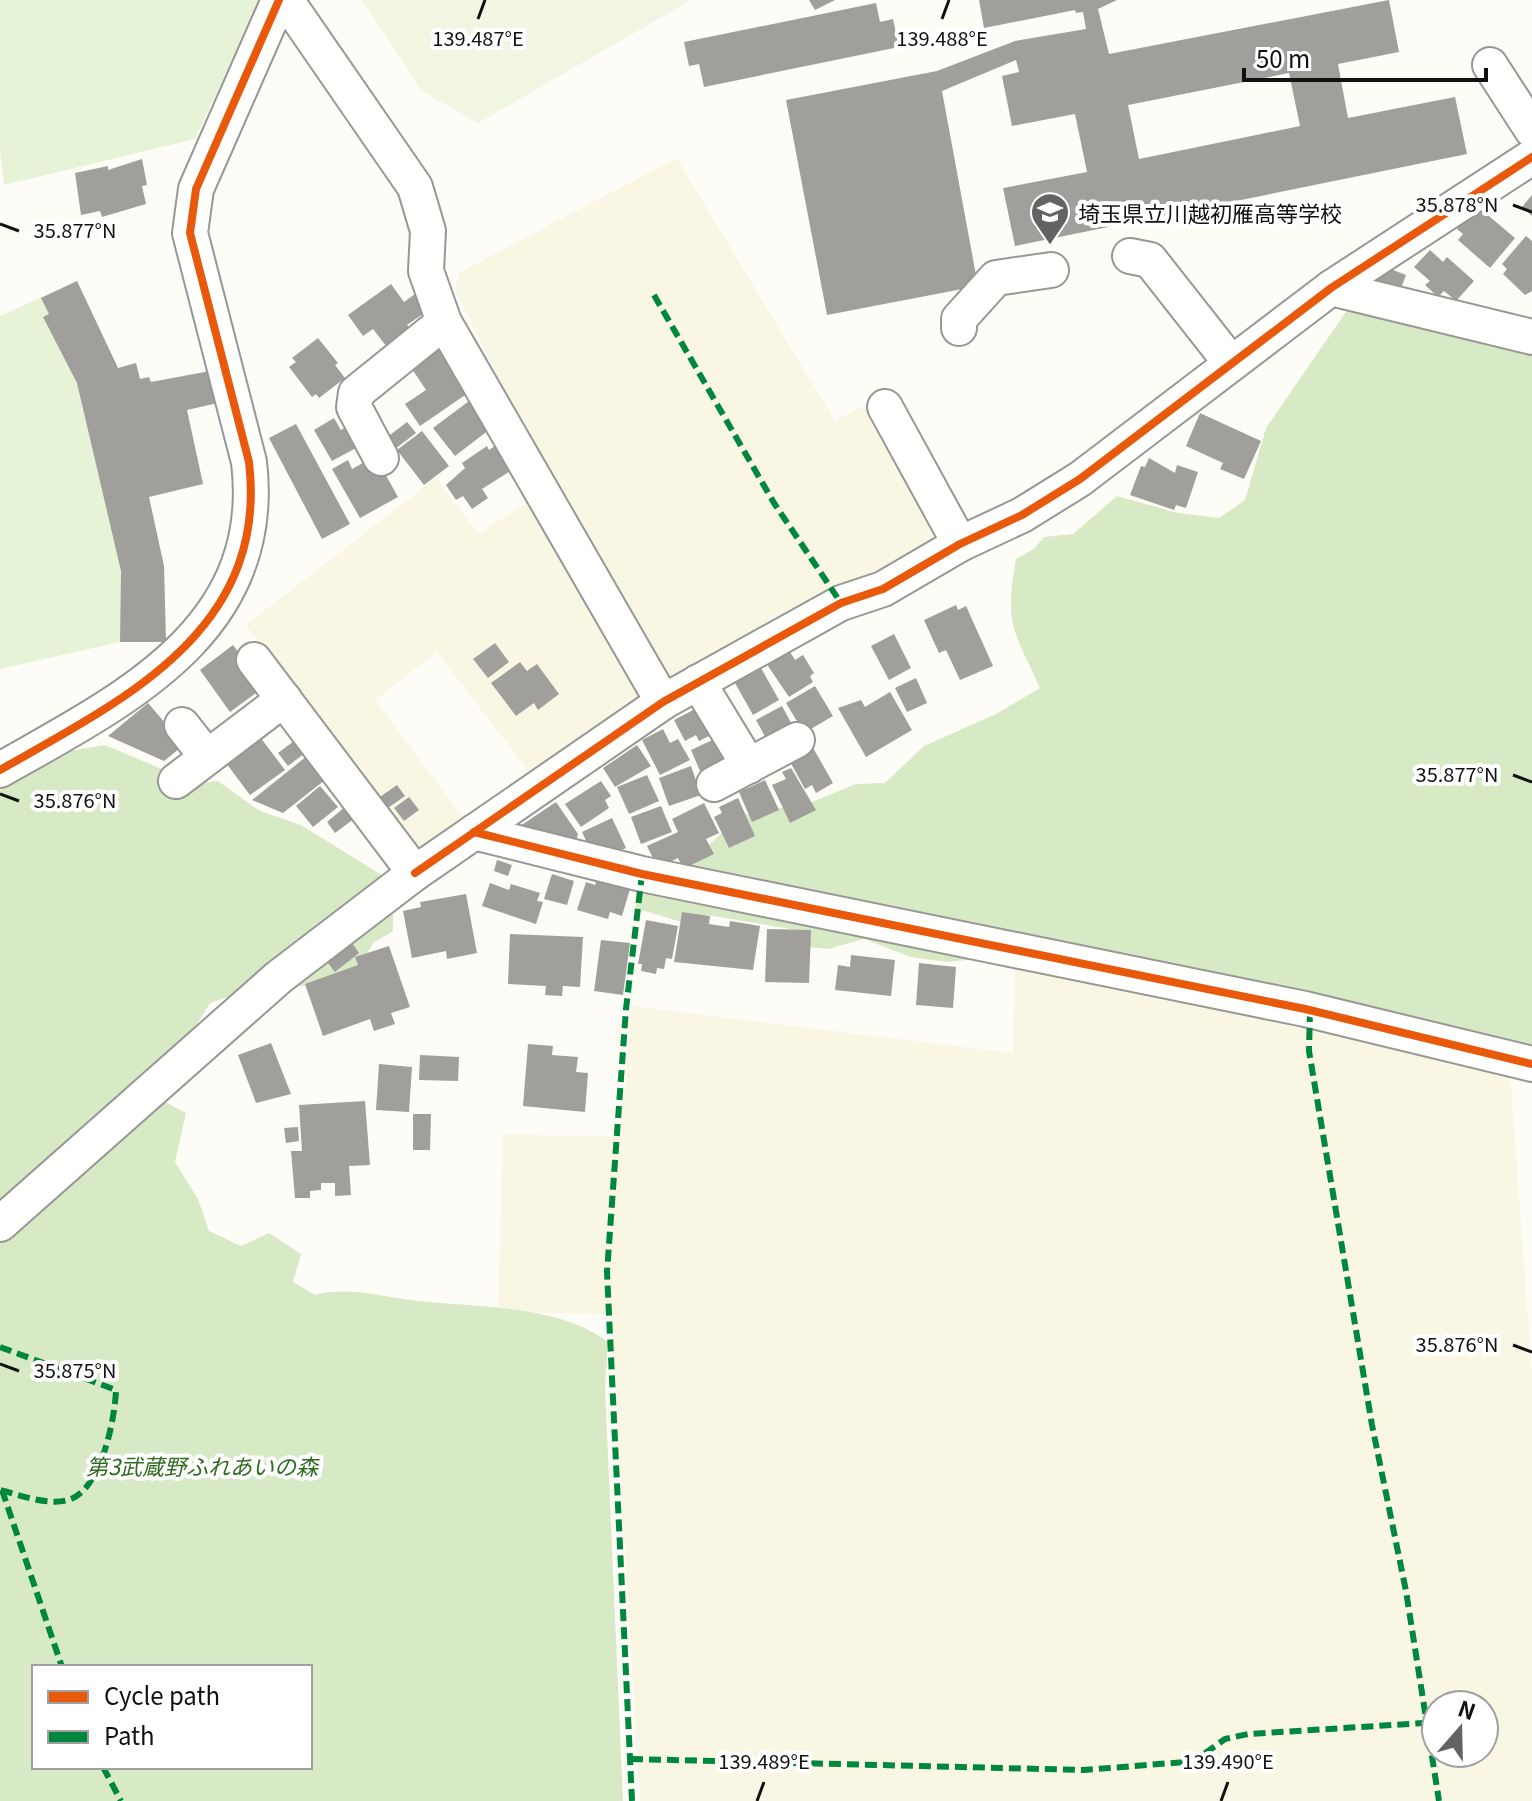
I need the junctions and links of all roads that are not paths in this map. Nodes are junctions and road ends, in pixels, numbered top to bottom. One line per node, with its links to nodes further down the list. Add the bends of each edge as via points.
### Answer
1 (279, 0): 24 (street, via 196,189 190,217 249,462 254,497 246,550 220,607 183,649 104,708)
2 (286, 0): 9 (street, via 415,187 428,231 426,271)
3 (1490, 65): 4 (street)
4 (1532, 130)
5 (1532, 157): 8 (street)
6 (1130, 256): 12 (street, via 1150,260)
7 (1051, 270): 10 (street, via 996,278 959,319)
8 (1331, 288): 11 (street); 12 (street)
9 (444, 322): 14 (street, via 356,393 354,407); 19 (street)
10 (959, 328)
11 (1532, 337)
12 (1231, 363): 15 (street, via 1080,479 1022,515)
13 (885, 407): 15 (street)
14 (381, 458)
15 (960, 544): 17 (street)
16 (254, 660): 18 (street)
17 (698, 682): 19 (street); 23 (street)
18 (284, 699): 22 (street); 28 (street)
19 (663, 702): 27 (street)
20 (182, 725): 22 (street)
21 (797, 740): 23 (street)
22 (207, 757): 25 (street)
23 (749, 766): 26 (street)
24 (0, 770)
25 (176, 781)
26 (714, 784)
27 (474, 832): 28 (street); 29 (street, via 642,874 1305,1009)
28 (415, 873): 30 (street, via 279,977)
29 (1532, 1064)
30 (0, 1224)

